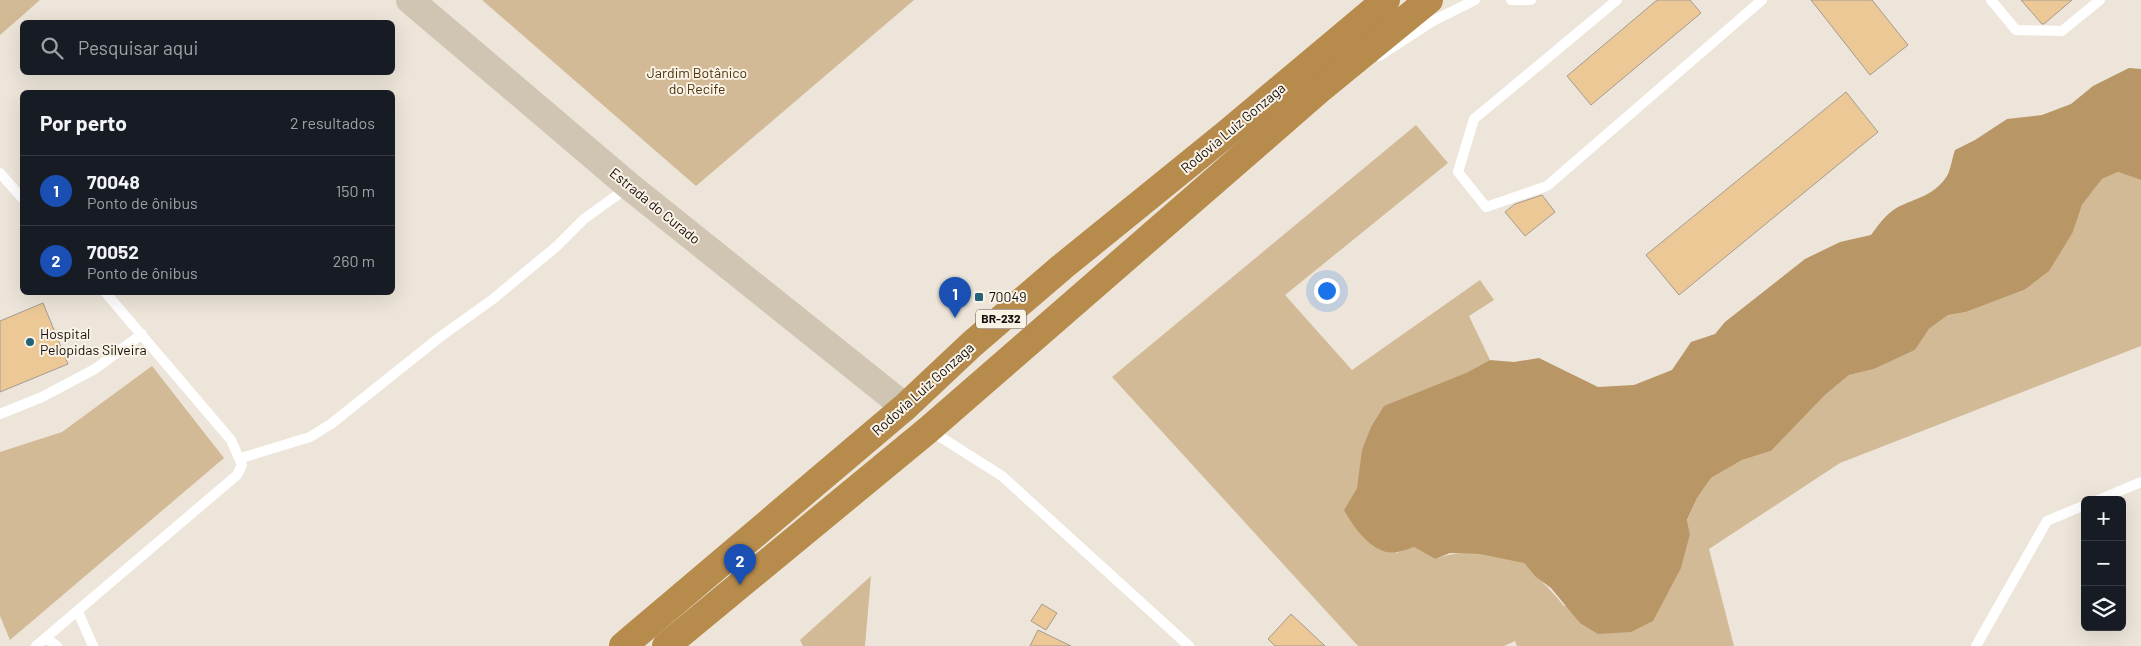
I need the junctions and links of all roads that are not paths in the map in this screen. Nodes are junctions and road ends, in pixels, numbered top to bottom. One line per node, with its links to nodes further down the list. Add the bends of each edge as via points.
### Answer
1 (410, 0): 13 (main road, Estrada do Curado)
2 (1386, 0): 17 (highway, Rodovia Luiz Gonzaga / BR-232, via 1062,267)
3 (1428, 0): 11 (highway, Rodovia Luiz Gonzaga / BR-232)
4 (1475, 0): 11 (lane, via 1442,16 1384,54)
5 (1510, 0): 6 (lane)
6 (1531, 0)
7 (1762, 0): 10 (lane, via 1548,186 1486,206 1458,172 1474,119)
8 (1991, 0): 9 (lane, via 2016,30 2062,31)
9 (2100, 0)
10 (1611, 2)
11 (1319, 90): 19 (highway, Rodovia Luiz Gonzaga / BR-232)
12 (0, 173): 14 (lane)
13 (629, 186): 17 (main road, Estrada do Curado); 20 (lane, via 584,219 493,299 330,424 310,437)
14 (20, 196)
15 (108, 295): 16 (lane)
16 (142, 334): 18 (lane, via 95,369 42,397); 20 (lane, via 231,440)
17 (905, 407): 29 (highway, Rodovia Luiz Gonzaga / BR-232)
18 (0, 414)
19 (928, 430): 30 (highway, Rodovia Luiz Gonzaga / BR-232); 31 (lane, via 1002,476)
20 (241, 458): 24 (lane, via 242,465 237,475)
21 (2141, 482): 22 (lane)
22 (2108, 496)
23 (2081, 507): 32 (lane, via 2047,521)
24 (78, 612): 25 (lane); 28 (lane)
25 (46, 638): 26 (lane); 27 (lane)
26 (36, 646)
27 (56, 646)
28 (93, 646)
29 (623, 646)
30 (666, 646)
31 (1188, 646)
32 (1976, 646)

